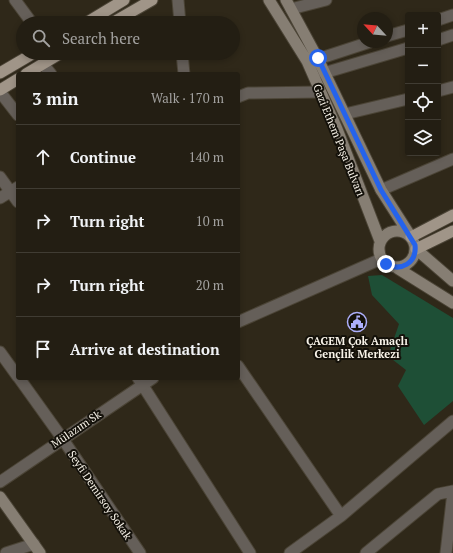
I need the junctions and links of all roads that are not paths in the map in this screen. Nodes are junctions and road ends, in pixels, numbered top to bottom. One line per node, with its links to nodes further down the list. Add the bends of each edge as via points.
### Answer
1 (15, 0): 9 (street)
2 (124, 0): 10 (main road)
3 (152, 0): 11 (main road)
4 (178, 0): 12 (street)
5 (269, 0): 34 (main road, Gazi Ethem Paşa Bulvarı, via 307,60)
6 (326, 0): 7 (street)
7 (288, 5): 20 (main road, Gazi Ethem Paşa Bulvarı)
8 (453, 15): 13 (street)
9 (27, 16)
10 (98, 16)
11 (124, 16)
12 (179, 16)
13 (441, 19)
14 (405, 31): 15 (street)
15 (393, 34)
16 (453, 35): 17 (street)
17 (441, 39)
18 (357, 46): 20 (street)
19 (405, 49): 29 (street)
20 (318, 58): 29 (main road, Gazi Ethem Paşa Bulvarı)
21 (22, 60): 28 (main road)
22 (50, 60): 24 (main road)
23 (183, 60): 27 (street)
24 (43, 64): 25 (main road); 26 (street)
25 (29, 72)
26 (49, 72)
27 (184, 72)
28 (0, 73)
29 (324, 73): 38 (main road, Gazi Ethem Paşa Bulvarı)
30 (16, 80): 33 (main road)
31 (453, 87): 32 (street)
32 (441, 90)
33 (0, 91): 37 (street)
34 (320, 92): 35 (street); 47 (main road, Gazi Ethem Paşa Bulvarı)
35 (240, 96)
36 (405, 100): 38 (street)
37 (16, 111)
38 (345, 114): 42 (main road, Gazi Ethem Paşa Bulvarı)
39 (453, 159): 42 (street)
40 (0, 177): 41 (street)
41 (14, 189): 43 (street)
42 (381, 190): 46 (main road, Gazi Ethem Paşa Bulvarı)
43 (0, 198)
44 (453, 215): 46 (main road)
45 (453, 231): 48 (main road)
46 (411, 237): 47 (main road, via 407,233 395,231); 48 (main road)
47 (380, 241): 49 (main road)
48 (416, 249): 50 (main road, via 408,264); 51 (main road)
49 (382, 259): 50 (main road, via 386,264); 53 (street)
50 (397, 268): 52 (main road)
51 (453, 281)
52 (453, 303)
53 (240, 321)
54 (0, 352): 56 (street, Seyfi Demirsoy Sokak)
55 (240, 369): 65 (street)
56 (16, 375)
57 (19, 380): 60 (street, Seyfi Demirsoy Sokak)
58 (140, 382): 60 (street, Mülazım Sk); 69 (street)
59 (453, 421): 65 (street)
60 (62, 438): 61 (street, Mülazım Sk); 68 (street, Seyfi Demirsoy Sokak)
61 (0, 482)
62 (453, 491): 71 (street, via 438,494); 72 (street)
63 (0, 497): 64 (main road)
64 (4, 507): 66 (main road)
65 (341, 516): 70 (street)
66 (37, 549): 67 (street)
67 (6, 553)
68 (140, 553)
69 (250, 553)
70 (290, 553)
71 (366, 553)
72 (446, 553)

